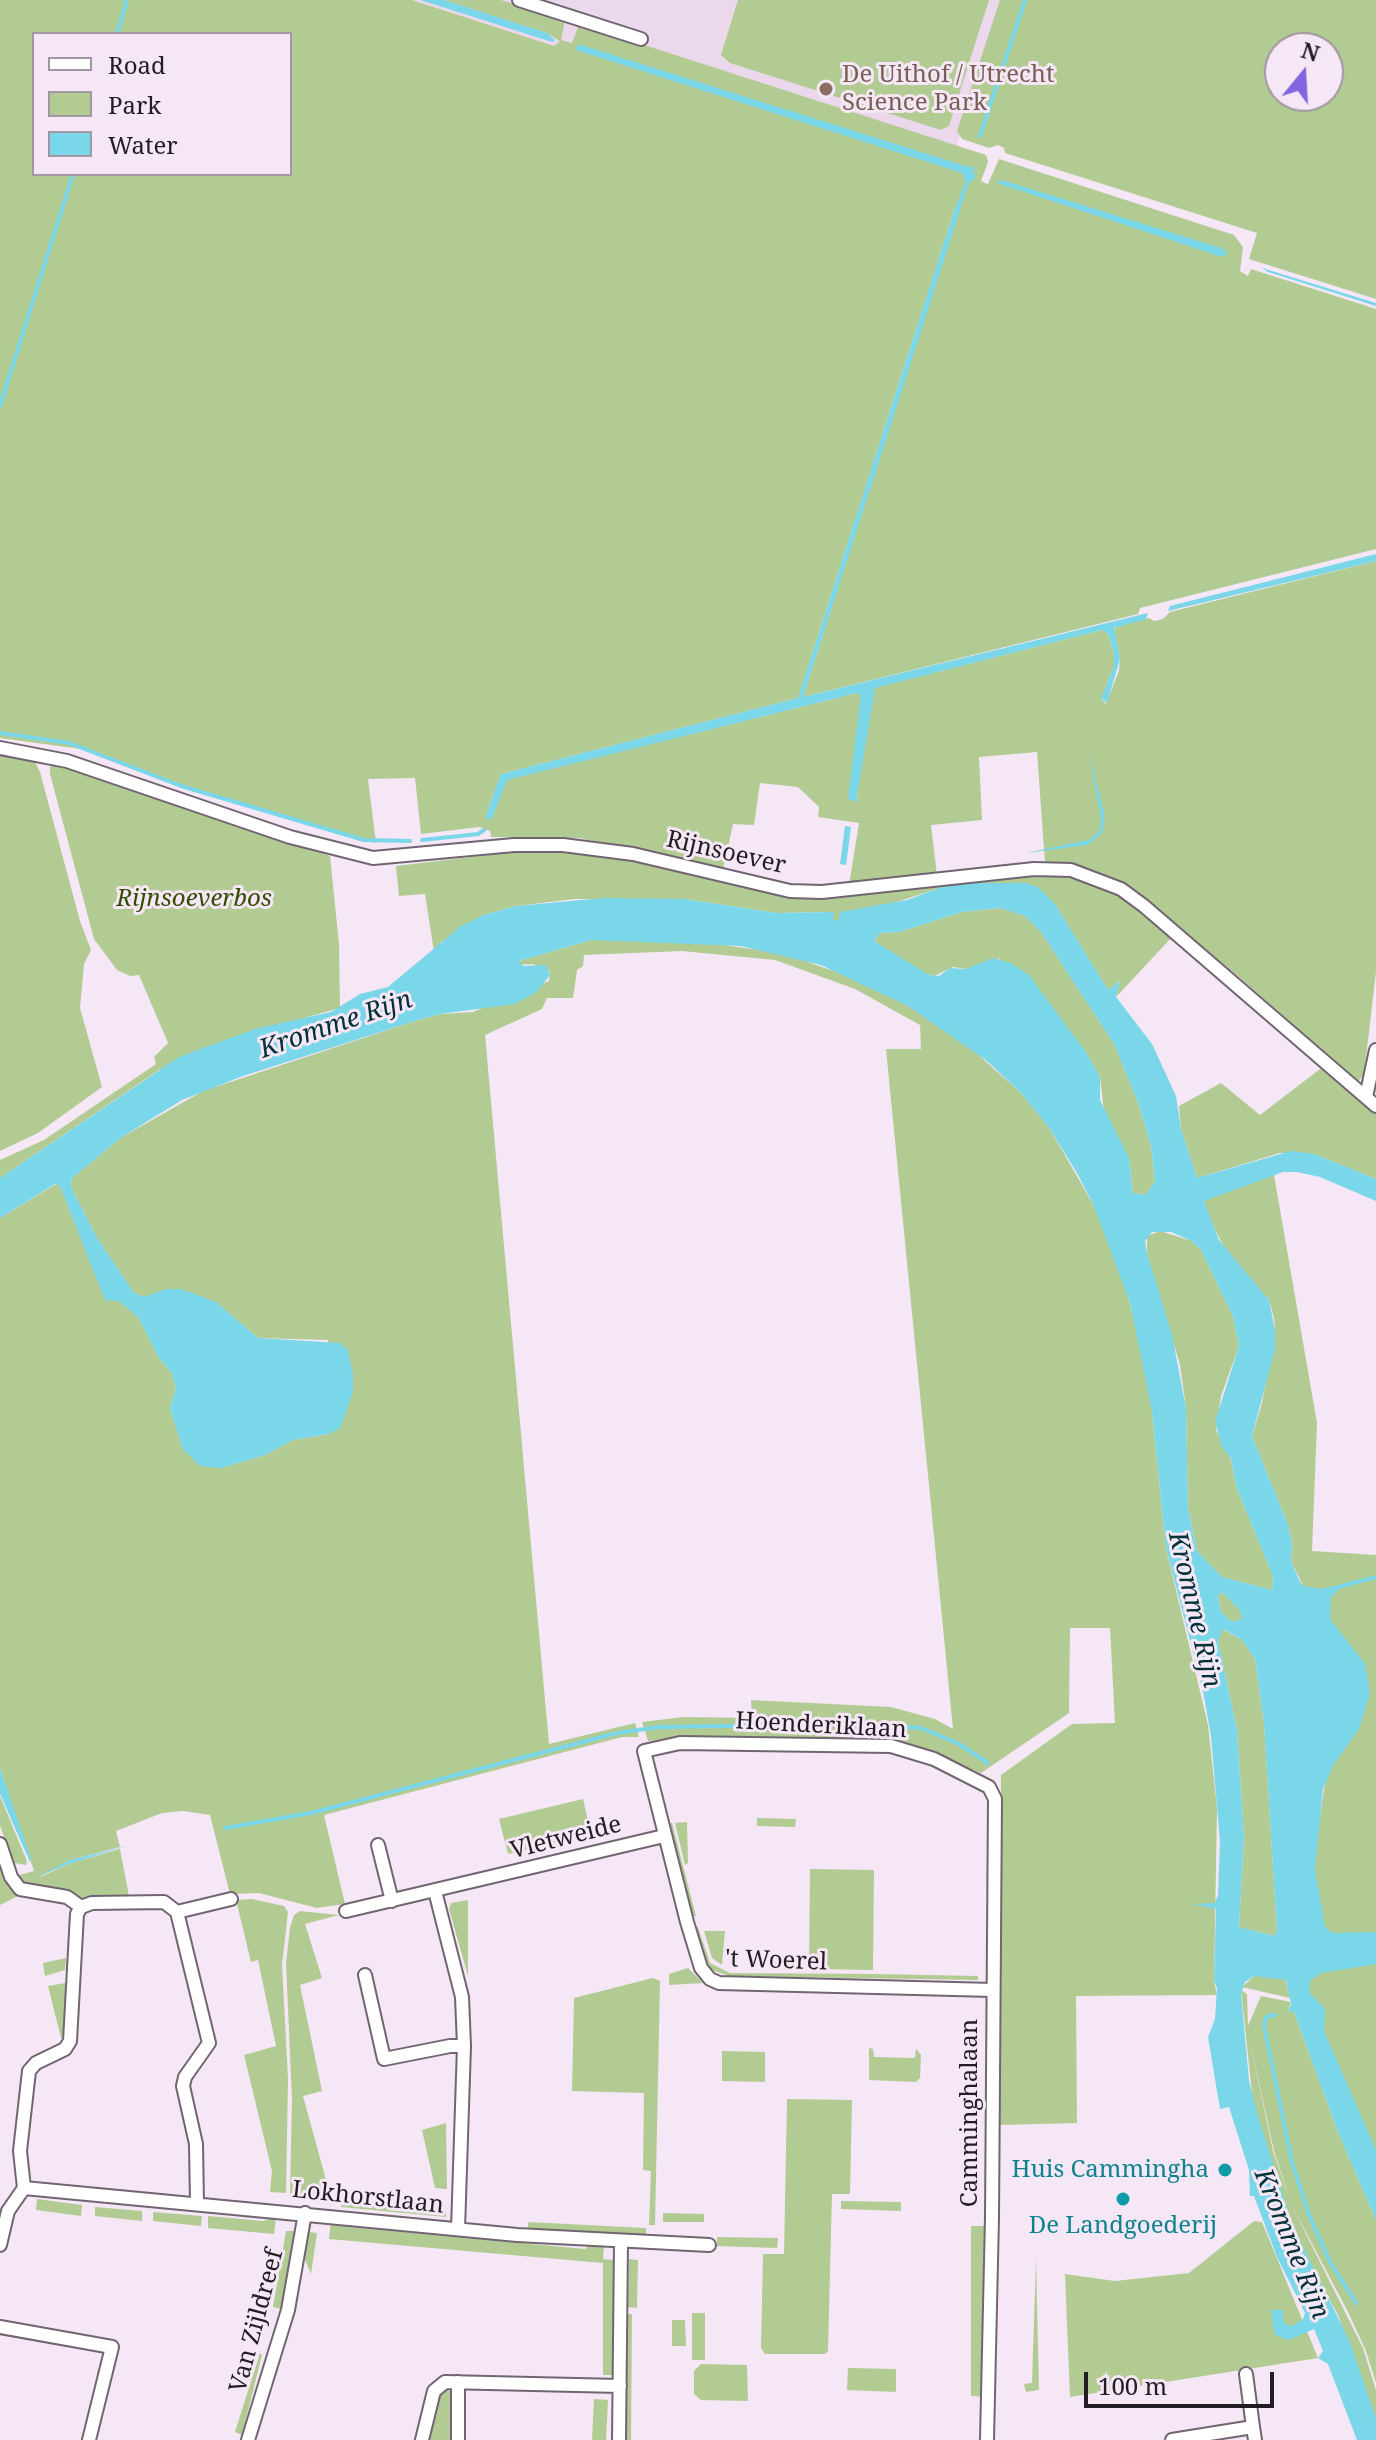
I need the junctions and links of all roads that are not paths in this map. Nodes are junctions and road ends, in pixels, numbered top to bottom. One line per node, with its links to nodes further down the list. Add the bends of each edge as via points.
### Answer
1 (519, 0): 2 (street)
2 (641, 39)
3 (0, 748): 5 (street, Rijnsoever, via 67,761 290,837 373,858 563,845 822,892 1034,869 1071,870 1121,889 1144,906)
4 (1376, 1050): 5 (street)
5 (1371, 1102)
6 (989, 1787): 7 (street, Hoenderiklaan, via 934,1759 891,1746 680,1743 644,1751); 17 (street, Camminghalaan, via 995,1799)
7 (664, 1836): 10 (street, Vletweide); 17 (street, 't Woerel, via 701,1968 719,1983)
8 (0, 1844): 13 (street, via 16,1886 28,1893 67,1897)
9 (378, 1845): 12 (street)
10 (435, 1891): 12 (street, Vletweide); 18 (street, via 462,1997)
11 (231, 1899): 15 (street)
12 (392, 1901): 14 (street, Vletweide)
13 (81, 1907): 15 (street, via 164,1902); 19 (street, via 71,1970 70,2041 29,2071 20,2151)
14 (346, 1911)
15 (177, 1912): 20 (street, via 209,2043 183,2086 196,2144)
16 (365, 1975): 18 (street, via 384,2059)
17 (993, 1990): 37 (street, Camminghalaan)
18 (464, 2046): 23 (street)
19 (24, 2188): 20 (street, Lokhorstlaan); 21 (street)
20 (197, 2204): 22 (street, Lokhorstlaan)
21 (4, 2209): 25 (street)
22 (305, 2213): 23 (street, Lokhorstlaan); 33 (street, Van Zijldreef, via 288,2310)
23 (458, 2229): 24 (street, Lokhorstlaan)
24 (621, 2243): 26 (street, Lokhorstlaan); 30 (street)
25 (0, 2245)
26 (709, 2245)
27 (0, 2327): 32 (street, via 112,2347)
28 (1246, 2374): 31 (street)
29 (458, 2382): 30 (street); 34 (street, via 438,2384); 35 (street)
30 (620, 2386): 36 (street)
31 (1254, 2434): 38 (street)
32 (89, 2440)
33 (248, 2440)
34 (422, 2440)
35 (458, 2440)
36 (619, 2440)
37 (987, 2440)
38 (1172, 2440)

